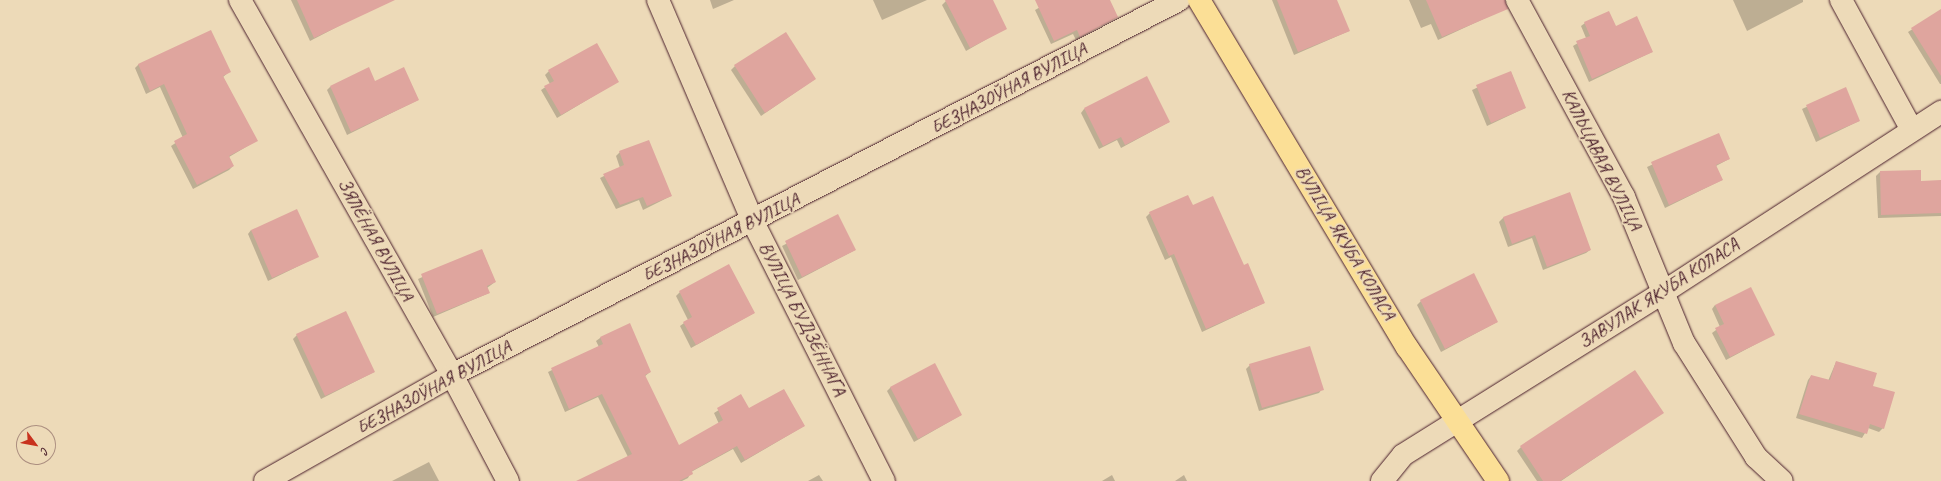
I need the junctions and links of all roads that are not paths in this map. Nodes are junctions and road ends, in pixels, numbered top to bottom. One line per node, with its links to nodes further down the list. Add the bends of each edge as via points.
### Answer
1 (240, 0): 11 (street, ЗЯЛЁНАЯ ВУЛІЦА)
2 (658, 0): 9 (street, ВУЛІЦА БУДЗЁННАГА)
3 (1180, 0): 9 (street, БЕЗНАЗОЎНАЯ ВУЛІЦА)
4 (1199, 0): 12 (main road, ВУЛІЦА ЯКУБА КОЛАСА)
5 (1517, 0): 10 (street, КАЛЬЦАВАЯ ВУЛІЦА, via 1624,198)
6 (1841, 0): 8 (street)
7 (1941, 112): 8 (street, ЗАВУЛАК ЯКУБА КОЛАСА)
8 (1912, 130): 10 (street, ЗАВУЛАК ЯКУБА КОЛАСА)
9 (753, 222): 11 (street, БЕЗНАЗОЎНАЯ ВУЛІЦА); 15 (street, ВУЛІЦА БУДЗЁННАГА)
10 (1662, 293): 12 (street, ЗАВУЛАК ЯКУБА КОЛАСА); 18 (street, КАЛЬЦАВАЯ ВУЛІЦА, via 1684,343 1756,457)
11 (452, 375): 13 (street, БЕЗНАЗОЎНАЯ ВУЛІЦА); 14 (street, ЗЯЛЁНАЯ ВУЛІЦА)
12 (1456, 423): 16 (street, ЗАВУЛАК ЯКУБА КОЛАСА, via 1403,455); 17 (main road, ВУЛІЦА ЯКУБА КОЛАСА)
13 (265, 481)
14 (508, 481)
15 (884, 481)
16 (1382, 481)
17 (1498, 481)
18 (1782, 481)

